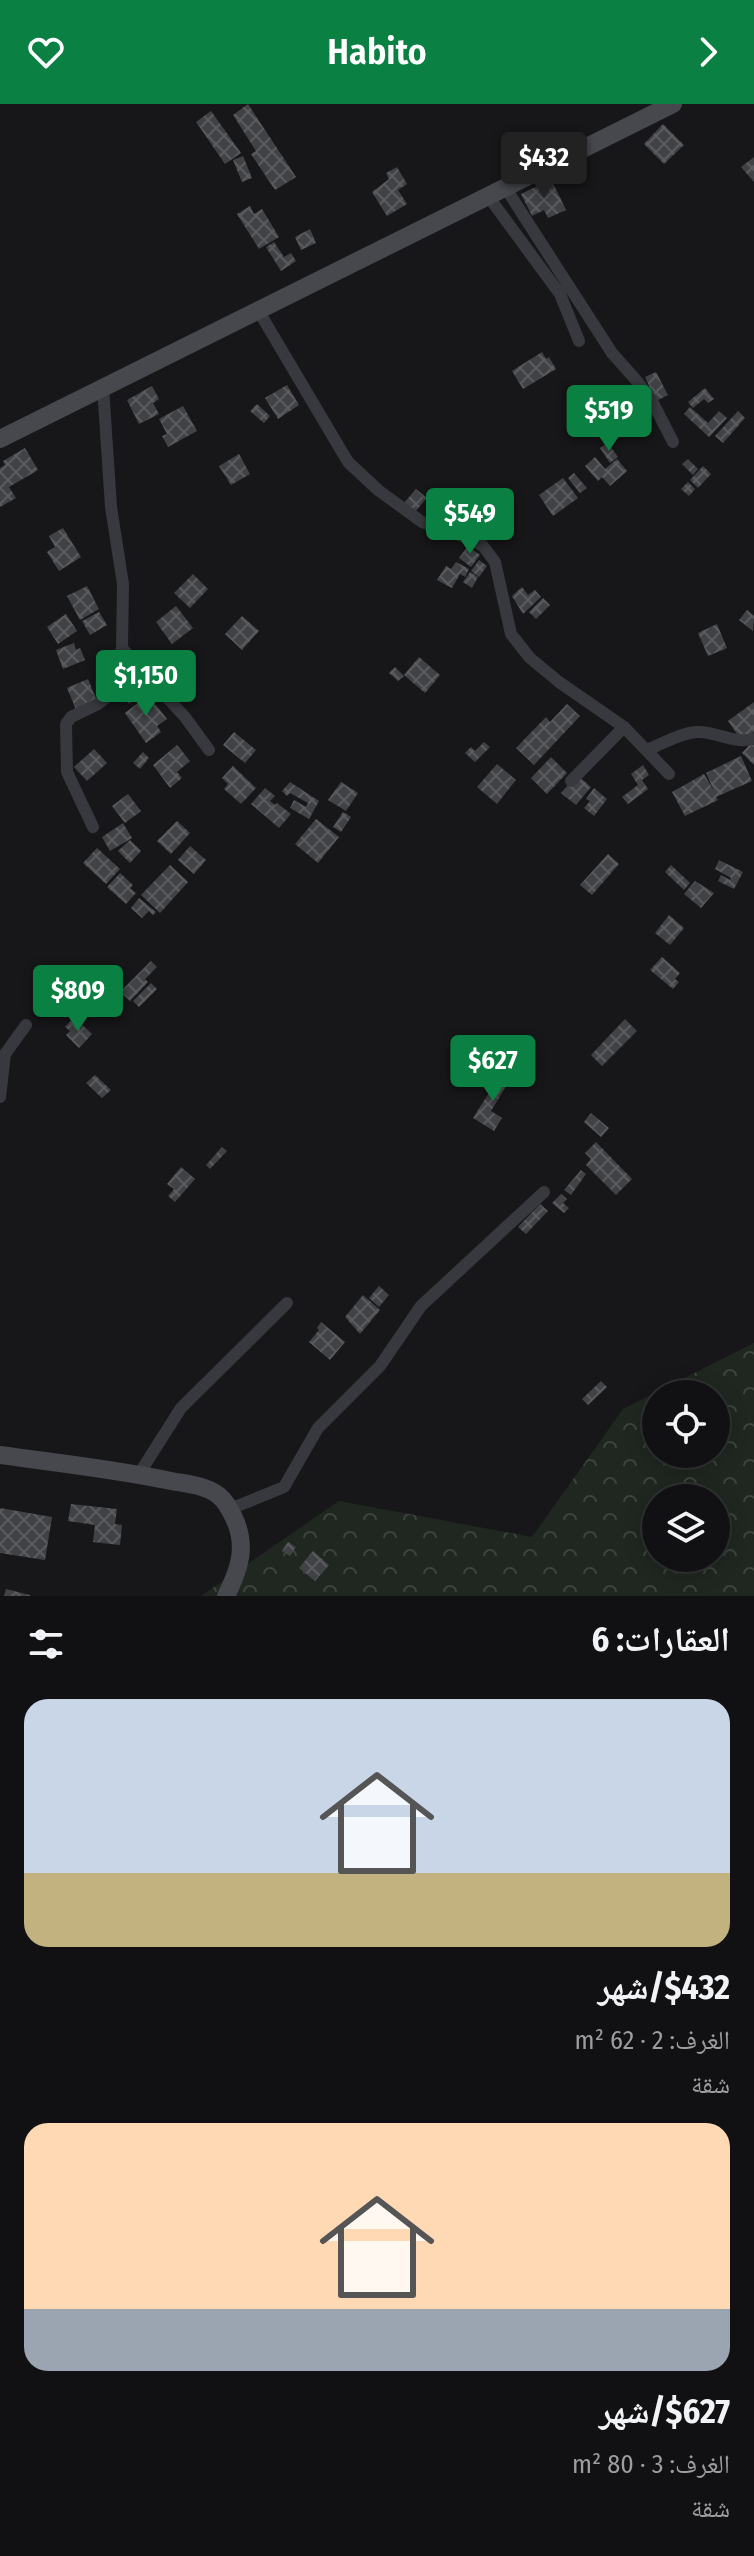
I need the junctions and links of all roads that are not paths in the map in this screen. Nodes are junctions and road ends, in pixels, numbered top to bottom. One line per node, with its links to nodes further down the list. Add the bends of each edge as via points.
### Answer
1 (673, 104): 2 (main road)
2 (497, 192): 3 (main road); 4 (street, via 560,294); 7 (street, via 652,401)
3 (258, 310): 5 (main road); 9 (street, via 348,462 422,522 483,546 495,562 511,634 542,670)
4 (579, 341)
5 (103, 387): 6 (main road); 8 (street, via 111,507 123,584)
6 (0, 439)
7 (673, 442)
8 (122, 648): 12 (street); 15 (street, via 107,697 66,724 67,772)
9 (624, 727): 11 (street); 14 (street)
10 (754, 739): 11 (street, via 740,742 699,732)
11 (649, 749): 13 (street)
12 (209, 750)
13 (669, 774)
14 (571, 781)
15 (93, 827)
16 (26, 1025): 17 (street, via 5,1054)
17 (0, 1097)
18 (544, 1192): 22 (street, via 421,1306 380,1366 318,1428 284,1487)
19 (287, 1303): 21 (street, via 181,1408)
20 (0, 1455): 21 (main road)
21 (139, 1474): 22 (main road, via 201,1487)
22 (230, 1509): 23 (main road, via 242,1553)
23 (226, 1596)

